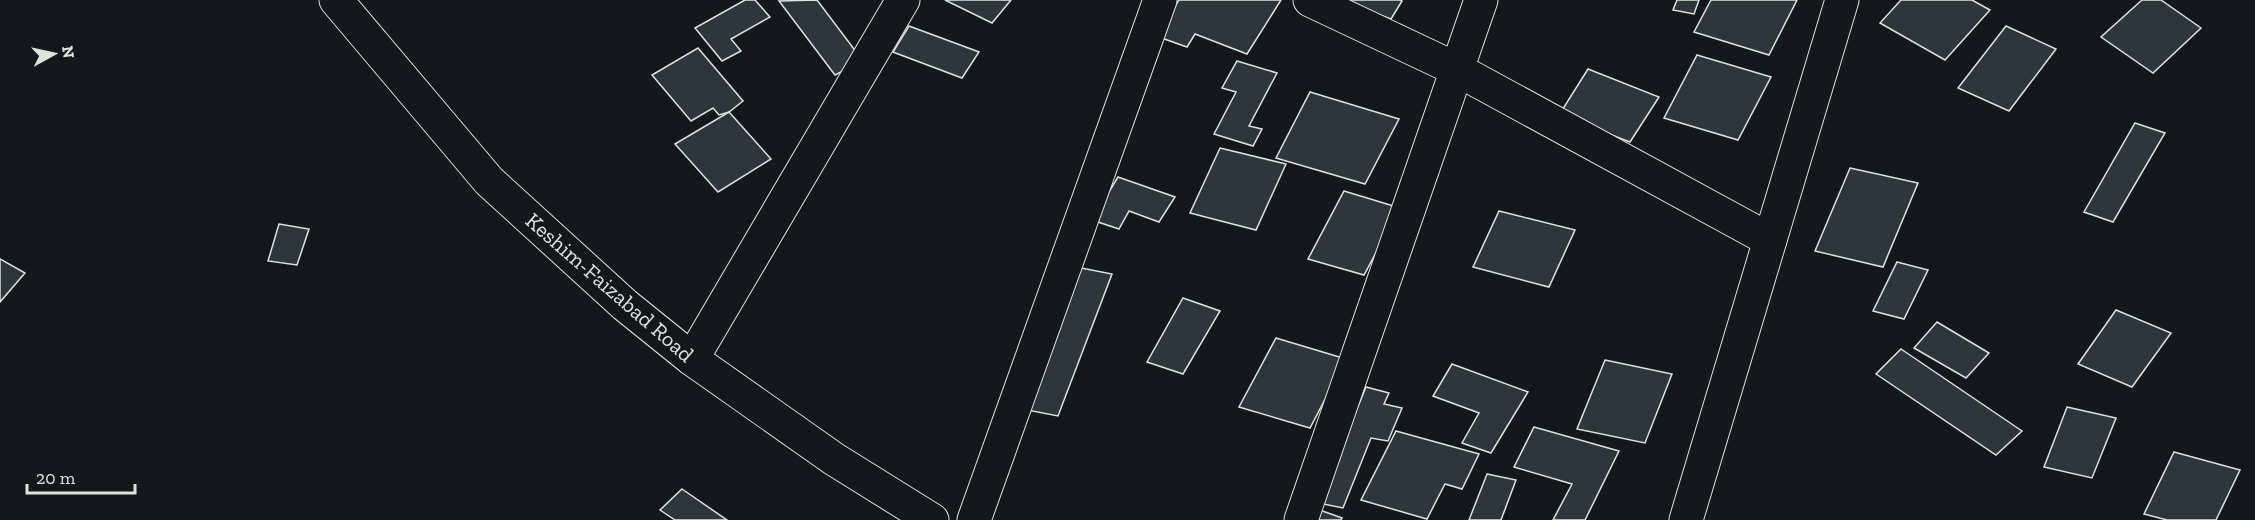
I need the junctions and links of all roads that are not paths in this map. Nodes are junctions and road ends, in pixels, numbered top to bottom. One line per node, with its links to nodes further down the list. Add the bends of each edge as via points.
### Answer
1 (336, 0): 9 (street, Keshim-Faizabad Road, via 489,181 625,305)
2 (903, 0): 9 (street)
3 (1160, 0): 11 (street)
4 (1310, 0): 7 (street)
5 (1480, 0): 7 (street)
6 (1842, 0): 8 (street)
7 (1456, 69): 8 (street); 12 (street)
8 (1770, 240): 13 (street)
9 (692, 359): 10 (street, Keshim-Faizabad Road, via 834,459)
10 (932, 520)
11 (974, 520)
12 (1301, 520)
13 (1686, 520)

